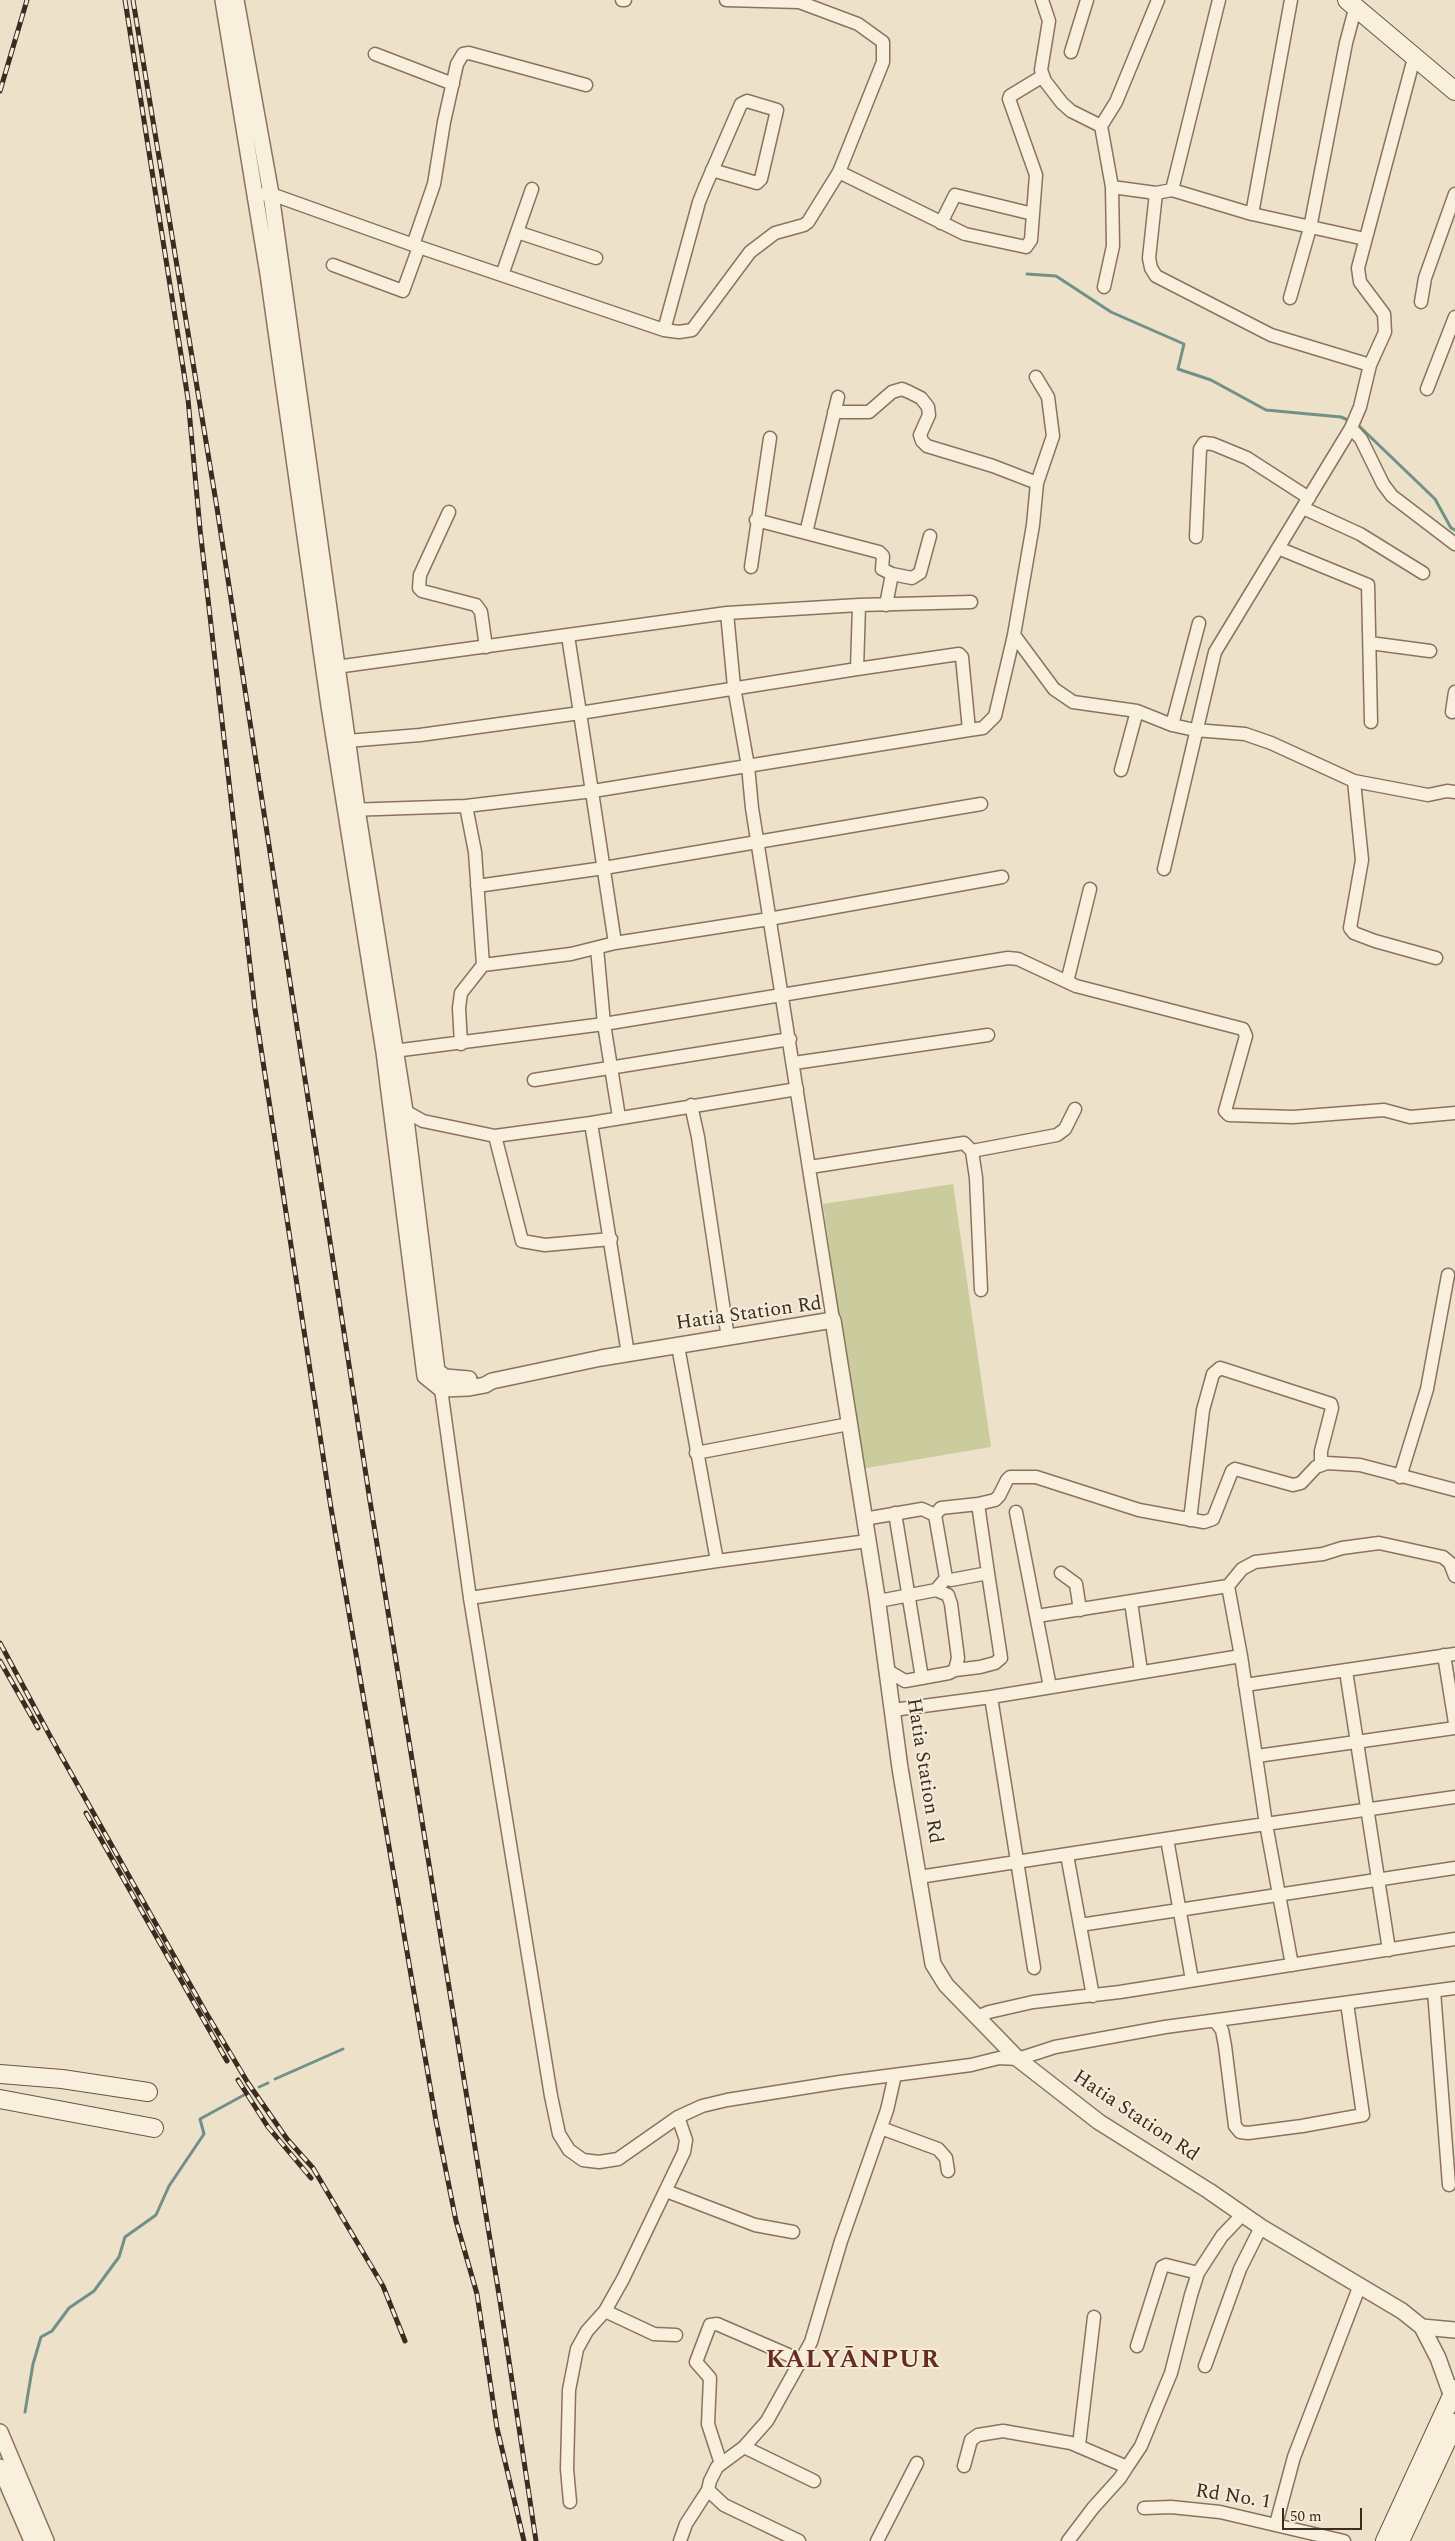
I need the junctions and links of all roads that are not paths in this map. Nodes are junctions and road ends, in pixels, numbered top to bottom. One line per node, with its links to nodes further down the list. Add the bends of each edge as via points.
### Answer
1 (223, 0): 27 (street)
2 (236, 0): 25 (street)
3 (726, 0): 9 (street)
4 (1042, 0): 14 (street, via 1049,21 1041,70)
5 (1087, 0): 11 (street)
6 (1158, 0): 18 (street, via 1116,102)
7 (1219, 0): 23 (street)
8 (1291, 0): 29 (street)
9 (799, 1): 20 (street, via 858,24 878,36 885,47 883,62)
10 (1351, 4): 13 (main road); 31 (street)
11 (1071, 52)
12 (375, 54): 15 (street)
13 (1414, 58): 17 (main road); 33 (street)
14 (1043, 76): 18 (street, via 1071,111); 28 (street, via 1009,99 1035,169)
15 (453, 84): 16 (street, via 459,59 469,53); 34 (street, via 434,184)
16 (586, 85)
17 (1455, 91)
18 (1101, 126): 21 (street)
19 (712, 170): 19 (street, via 741,104 747,101 777,110 761,179 757,183); 42 (street, via 693,223)
20 (839, 172): 30 (street); 42 (street, via 808,222 776,233 750,252 692,330)
21 (1112, 187): 24 (street); 38 (street, via 1113,246)
22 (532, 189): 32 (street)
23 (1172, 190): 24 (street); 29 (street)
24 (1156, 193): 44 (street, via 1150,258 1156,276 1255,328)
25 (272, 194): 27 (street); 34 (street); 73 (street)
26 (1455, 194): 40 (street, via 1425,278)
27 (256, 195): 92 (street)
28 (1034, 214): 30 (street, via 955,195); 30 (street, via 1031,240 1022,248 974,237)
29 (1252, 214): 31 (street)
30 (941, 223)
31 (1310, 228): 33 (street); 39 (street)
32 (517, 232): 35 (street); 37 (street)
33 (1365, 240): 44 (street, via 1358,268 1360,282 1384,314 1386,322 1385,332)
34 (416, 246): 36 (street, via 404,291); 37 (street)
35 (596, 258)
36 (332, 265)
37 (502, 275): 42 (street)
38 (1104, 288)
39 (1290, 298)
40 (1421, 302)
41 (1455, 317): 43 (street)
42 (664, 330)
43 (1450, 343): 46 (street)
44 (1370, 365): 49 (street, via 1360,407)
45 (1036, 377): 51 (street, via 1048,397 1052,436)
46 (1426, 389)
47 (838, 397): 48 (street)
48 (834, 412): 51 (street, via 869,412 892,392 902,389 921,398 928,407 920,435 927,446 993,466); 55 (street)
49 (1351, 428): 52 (street); 58 (street, via 1361,439 1392,496)
50 (770, 438): 54 (street)
51 (1037, 484): 68 (street)
52 (1306, 503): 57 (street, via 1246,458 1204,443 1200,449); 59 (street); 61 (street)
53 (450, 512): 71 (street, via 420,575 419,588 476,605)
54 (756, 520): 55 (street); 60 (street)
55 (806, 533): 62 (street, via 880,552 883,556 882,569)
56 (930, 536): 62 (street, via 918,576)
57 (1196, 537)
58 (1455, 544)
59 (1278, 548): 70 (street, via 1368,585); 83 (street, via 1218,645)
60 (751, 567)
61 (1423, 573)
62 (892, 574): 65 (street)
63 (971, 602): 65 (street)
64 (859, 605): 65 (street); 66 (street); 74 (street)
65 (886, 605)
66 (727, 613): 69 (street); 75 (street)
67 (1199, 623): 81 (street)
68 (1014, 635): 77 (street, via 1054,689 1065,698 1073,702); 82 (street, via 995,716 983,728)
69 (568, 636): 71 (street); 79 (street)
70 (1370, 643): 72 (street); 80 (street)
71 (486, 647): 73 (street)
72 (1430, 651)
73 (336, 667): 84 (street)
74 (857, 669): 75 (street); 82 (street, via 959,654 962,657)
75 (734, 687): 79 (street); 85 (street)
76 (1455, 692): 78 (street)
77 (1137, 710): 81 (street); 86 (street)
78 (1452, 712)
79 (580, 713): 84 (street); 88 (street)
80 (1372, 722)
81 (1172, 725): 83 (street)
82 (970, 730): 85 (street)
83 (1195, 730): 87 (street, via 1258,738); 95 (street)
84 (347, 742): 92 (street)
85 (748, 766): 88 (street); 93 (street)
86 (1121, 770)
87 (1354, 781): 89 (street, via 1428,795); 102 (street, via 1362,860 1350,928 1354,933 1375,941)
88 (593, 791): 91 (street); 94 (street)
89 (1455, 792)
90 (981, 804): 93 (street)
91 (466, 806): 92 (street); 97 (street, via 475,852)
92 (351, 809): 110 (street)
93 (758, 842): 94 (street); 99 (street)
94 (604, 868): 97 (street); 100 (street)
95 (1164, 869)
96 (1002, 877): 99 (street)
97 (477, 886): 103 (street)
98 (1090, 889): 104 (street)
99 (769, 919): 100 (street); 105 (street)
100 (615, 943): 101 (street)
101 (597, 948): 103 (street); 106 (street)
102 (1436, 958)
103 (483, 965): 109 (street, via 461,993)
104 (1067, 982): 105 (street, via 1018,959 1008,958); 118 (street, via 1243,1029 1246,1036 1225,1111 1229,1115 1313,1116 1384,1110 1410,1117)
105 (782, 995): 106 (street); 108 (street)
106 (604, 1024): 109 (street); 112 (street)
107 (988, 1035): 111 (street)
108 (790, 1039): 111 (street); 112 (street)
109 (461, 1044): 110 (street)
110 (390, 1051): 117 (street); 132 (street, via 425,1376)
111 (794, 1063): 114 (street)
112 (611, 1068): 113 (street); 119 (street)
113 (534, 1080)
114 (797, 1089): 115 (street); 123 (street)
115 (691, 1105): 119 (street); 128 (street)
116 (1075, 1109): 122 (street, via 1065,1129 1057,1135)
117 (405, 1111): 121 (street, via 423,1121); 131 (street, via 437,1371 456,1380 484,1378)
118 (1455, 1113)
119 (619, 1117): 120 (street)
120 (590, 1123): 121 (street); 124 (street)
121 (495, 1136): 124 (street, via 522,1242 545,1245)
122 (972, 1151): 123 (street, via 964,1143); 126 (street)
123 (810, 1167): 127 (street)
124 (611, 1239): 130 (street)
125 (1448, 1275): 136 (street, via 1427,1390)
126 (981, 1290)
127 (833, 1320): 128 (street, Hatia Station Rd); 133 (street, Hatia Station Rd)
128 (728, 1338): 129 (street, Hatia Station Rd)
129 (678, 1346): 130 (street, Hatia Station Rd); 134 (street)
130 (628, 1354): 131 (street, Hatia Station Rd)
131 (492, 1381): 132 (street, via 469,1388)
132 (441, 1388): 155 (street)
133 (849, 1424): 134 (street); 142 (street, Hatia Station Rd)
134 (696, 1453): 145 (street)
135 (1321, 1465): 136 (street, via 1360,1465); 143 (street, via 1301,1483 1293,1485 1232,1471 1214,1519 1204,1522); 143 (street, via 1331,1404 1220,1368 1213,1374 1203,1410)
136 (1400, 1477): 137 (street)
137 (1455, 1490)
138 (978, 1504): 141 (street, via 941,1508); 143 (street, via 995,1500 1010,1477 1036,1477 1112,1503); 147 (street)
139 (1016, 1512): 158 (street)
140 (895, 1513): 141 (street, via 922,1509); 142 (street); 153 (street)
141 (935, 1515): 150 (street)
142 (864, 1518): 144 (street, Hatia Station Rd)
143 (1190, 1520)
144 (868, 1541): 145 (street); 154 (street, Hatia Station Rd)
145 (717, 1561): 155 (street)
146 (1452, 1561): 149 (street); 151 (street, via 1379,1543 1362,1544 1323,1554 1255,1562 1242,1569)
147 (988, 1573): 150 (street, via 968,1578); 161 (street, via 1001,1658 988,1665)
148 (1061, 1573): 157 (street, via 1076,1584)
149 (1455, 1576)
150 (946, 1578): 152 (street)
151 (1228, 1586): 156 (street); 160 (street)
152 (936, 1590): 153 (street); 161 (street, via 948,1595 951,1604 958,1658)
153 (909, 1596): 154 (street, via 884,1600); 165 (street)
154 (877, 1597): 162 (street, Hatia Station Rd)
155 (470, 1598): 202 (street, via 559,2134 569,2150 583,2160 599,2162 618,2159)
156 (1131, 1602): 157 (street); 163 (street)
157 (1080, 1610): 158 (street)
158 (1037, 1616): 167 (street)
159 (1449, 1654): 164 (street); 170 (street)
160 (1241, 1656): 163 (street); 166 (street)
161 (955, 1670): 165 (street)
162 (888, 1671): 165 (street, via 905,1680); 169 (street, Hatia Station Rd)
163 (1141, 1671): 167 (street)
164 (1346, 1671): 166 (street); 172 (street)
165 (922, 1678)
166 (1245, 1685): 173 (street)
167 (1050, 1687): 168 (street)
168 (992, 1697): 169 (street); 179 (street)
169 (893, 1710): 181 (street, Hatia Station Rd)
170 (1455, 1723)
171 (1455, 1728): 172 (street)
172 (1357, 1740): 173 (street); 175 (street)
173 (1257, 1756): 176 (street)
174 (1455, 1796): 175 (street)
175 (1367, 1810): 176 (street); 182 (street)
176 (1266, 1824): 177 (street); 183 (street)
177 (1167, 1839): 178 (street); 184 (street)
178 (1067, 1855): 179 (street); 185 (street)
179 (1018, 1863): 181 (street); 189 (street)
180 (1455, 1868): 182 (street)
181 (919, 1877): 195 (street, Hatia Station Rd, via 933,1964 946,1985)
182 (1377, 1880): 183 (street); 187 (street)
183 (1279, 1894): 184 (street); 188 (street)
184 (1180, 1910): 185 (street); 190 (street)
185 (1080, 1925): 193 (street)
186 (1455, 1939): 187 (street)
187 (1389, 1950): 188 (street)
188 (1292, 1965): 190 (street)
189 (1034, 1968)
190 (1192, 1980): 193 (street)
191 (1455, 1988): 192 (street)
192 (1434, 1991): 194 (street); 206 (street)
193 (1093, 1996): 195 (street, via 1010,2006)
194 (1347, 2004): 196 (street); 196 (street, via 1363,2115 1248,2133 1240,2132 1236,2126 1222,2030)
195 (978, 2017): 197 (street, Hatia Station Rd)
196 (1215, 2021): 197 (street, via 1055,2047)
197 (1018, 2059): 199 (street, via 999,2058); 208 (street, Hatia Station Rd, via 1099,2122)
198 (0, 2074): 200 (main road, via 62,2079)
199 (895, 2075): 202 (street, via 727,2100 702,2106); 204 (street)
200 (148, 2092)
201 (0, 2099): 203 (main road)
202 (678, 2118): 207 (street, via 686,2140 684,2152)
203 (154, 2128)
204 (881, 2128): 205 (street, via 938,2149 946,2158); 219 (street, via 841,2241 817,2326)
205 (948, 2171)
206 (1450, 2185)
207 (666, 2191): 210 (street, via 755,2225); 213 (street)
208 (1242, 2214): 209 (street, Hatia Station Rd); 211 (street, via 1222,2236)
209 (1261, 2227): 212 (street, Hatia Station Rd); 220 (street, via 1240,2269)
210 (793, 2232)
211 (1198, 2273): 218 (street, via 1166,2265 1162,2267); 230 (street, via 1172,2373 1141,2446)
212 (1360, 2285): 215 (street, Hatia Station Rd, via 1402,2311); 235 (street, via 1294,2456)
213 (605, 2311): 217 (street, via 654,2334); 233 (street, via 587,2331 571,2370 567,2469)
214 (1094, 2317): 224 (street)
215 (1422, 2328): 216 (street); 221 (street)
216 (1455, 2330)
217 (676, 2334)
218 (1137, 2346)
219 (800, 2360): 225 (street, via 767,2421); 227 (street, via 717,2324 710,2325 696,2362 710,2378 708,2424)
220 (1206, 2366)
221 (1454, 2395): 223 (main road)
222 (0, 2432): 237 (street)
223 (1449, 2432): 243 (main road); 244 (main road)
224 (1079, 2445): 228 (street, via 1003,2431 978,2435 971,2440); 230 (street)
225 (744, 2447): 227 (street); 231 (street)
226 (917, 2463): 240 (street)
227 (721, 2464): 232 (street, via 710,2480)
228 (964, 2466)
229 (0, 2467): 236 (street)
230 (1127, 2467): 241 (street)
231 (814, 2480)
232 (708, 2490): 238 (street, via 686,2524); 239 (street, via 724,2505)
233 (570, 2502)
234 (1144, 2508): 235 (street, Rd No. 1, via 1220,2512)
235 (1276, 2524): 242 (street, Rd No. 1)
236 (32, 2541)
237 (46, 2541)
238 (680, 2541)
239 (799, 2541)
240 (877, 2541)
241 (1068, 2541)
242 (1344, 2541)
243 (1385, 2541)
244 (1400, 2541)

